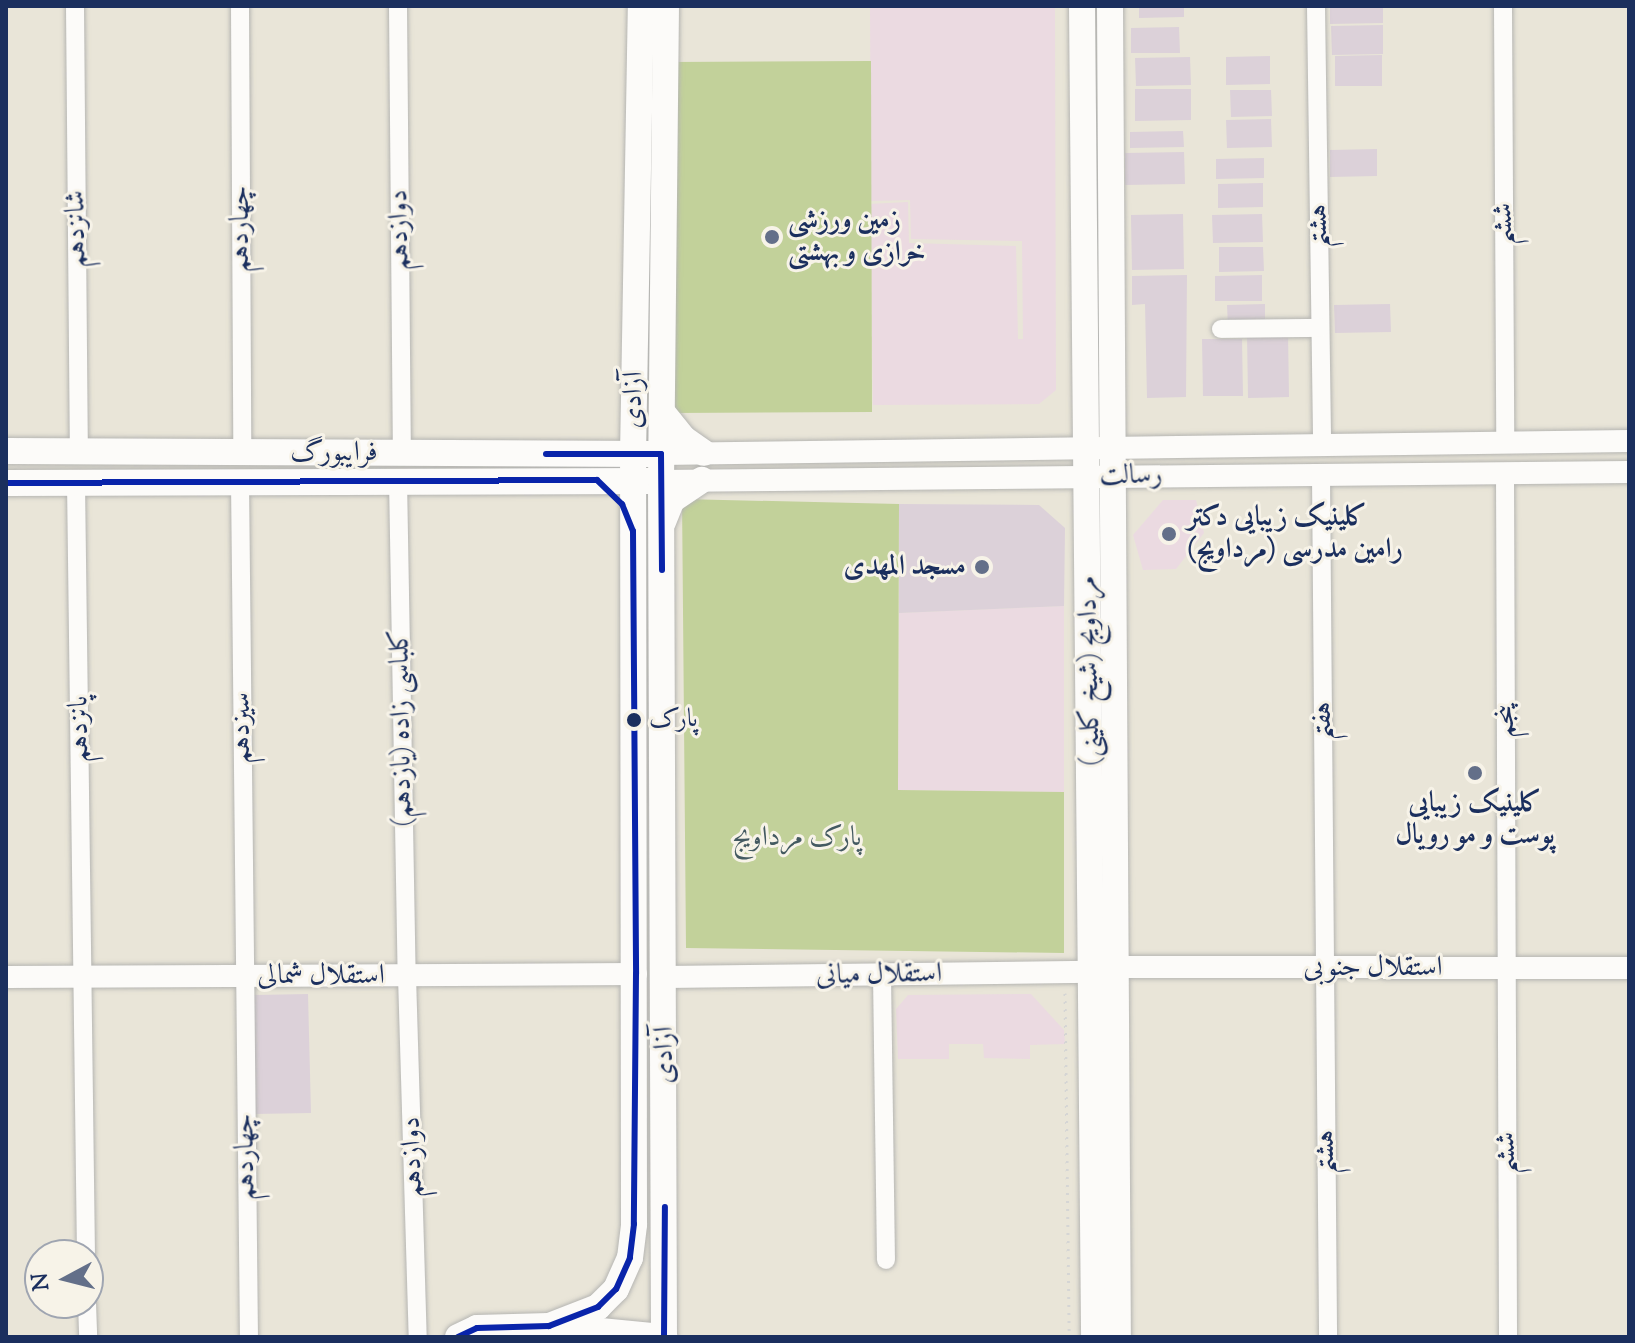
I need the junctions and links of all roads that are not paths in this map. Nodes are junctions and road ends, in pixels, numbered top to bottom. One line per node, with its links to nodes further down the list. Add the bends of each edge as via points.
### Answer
1 (75, 6): 20 (street, شانزدهم)
2 (240, 6): 22 (street, چهاردهم)
3 (398, 6): 26 (street, دوازدهم)
4 (641, 6): 13 (main road, آزادی)
5 (666, 6): 12 (main road, آزادی)
6 (1082, 6): 18 (main road, مرداویج (شیخ کلینی))
7 (1110, 6): 17 (main road, مرداویج (شیخ کلینی))
8 (1316, 6): 10 (street, هشتم)
9 (1503, 6): 15 (street, ششم)
10 (1320, 328): 11 (street); 16 (street, هشتم)
11 (1221, 329)
12 (662, 412): 23 (main road); 25 (main road, آزادی)
13 (634, 419): 24 (main road); 27 (main road, آزادی)
14 (1629, 441): 15 (street, رسالت)
15 (1505, 442): 16 (street, رسالت)
16 (1322, 445): 17 (street, رسالت)
17 (1115, 447): 18 (street); 30 (main road, مرداویج (شیخ کلینی))
18 (1087, 448): 23 (street, رسالت); 32 (main road, مرداویج (شیخ کلینی))
19 (6, 451): 20 (main road, فرایبورگ)
20 (79, 451): 21 (main road, فرایبورگ)
21 (156, 452): 22 (main road, فرایبورگ); 35 (main road)
22 (242, 452): 26 (main road, فرایبورگ)
23 (704, 453): 25 (street, رسالت)
24 (576, 454): 26 (main road, فرایبورگ); 27 (main road, فرایبورگ)
25 (661, 454): 27 (main road, فرایبورگ); 37 (main road, آزادی)
26 (400, 466): 33 (main road, فرایبورگ); 36 (main road, فرایبورگ); 50 (street, کلباسی زاده (یازدهم))
27 (633, 468): 33 (main road, فرایبورگ); 37 (main road, رسالت); 41 (main road, آزادی)
28 (1505, 472): 29 (street, رسالت); 31 (street, رسالت); 44 (street, پنجم)
29 (1629, 472)
30 (1115, 475): 31 (street, رسالت); 32 (street, رسالت); 45 (main road, مرداویج (شیخ کلینی))
31 (1321, 475): 42 (street, هفتم)
32 (1088, 476): 34 (street, رسالت); 45 (main road, مرداویج (شیخ کلینی))
33 (597, 480): 41 (main road, via 622,504)
34 (702, 480): 37 (street, رسالت); 40 (main road, via 672,500)
35 (155, 481): 36 (main road, فرایبورگ); 38 (main road, فرایبورگ)
36 (240, 481): 49 (street, سیزدهم)
37 (661, 481): 40 (main road, آزادی)
38 (76, 482): 39 (main road, فرایبورگ); 48 (street, پانزدهم)
39 (6, 483)
40 (661, 526): 52 (main road, آزادی)
41 (633, 531): 46 (main road, آزادی)
42 (1325, 967): 44 (street, استقلال جنوبی); 45 (street, استقلال جنوبی); 62 (street, هشتم)
43 (1629, 968): 44 (street, استقلال جنوبی)
44 (1507, 969): 63 (street, ششم)
45 (1105, 970): 47 (street, استقلال میانی); 60 (main road, مرداویج (شیخ کلینی)); 61 (main road, مرداویج (شیخ کلینی))
46 (636, 974): 50 (street, استقلال شمالی); 55 (main road, آزادی, via 630,1258 616,1289 598,1307)
47 (882, 975): 52 (street, استقلال میانی); 54 (street)
48 (83, 976): 49 (street, استقلال شمالی); 51 (street, استقلال شمالی); 53 (street)
49 (244, 976): 50 (street, استقلال شمالی); 56 (street, چهاردهم)
50 (407, 976): 57 (street, دوازدهم)
51 (6, 977)
52 (666, 977): 59 (main road, آزادی)
53 (86, 1239)
54 (886, 1260)
55 (549, 1326): 58 (main road, via 477,1328); 59 (main road)
56 (249, 1337)
57 (418, 1337)
58 (458, 1337)
59 (664, 1337)
60 (1094, 1337)
61 (1118, 1337)
62 (1328, 1337)
63 (1508, 1337)

